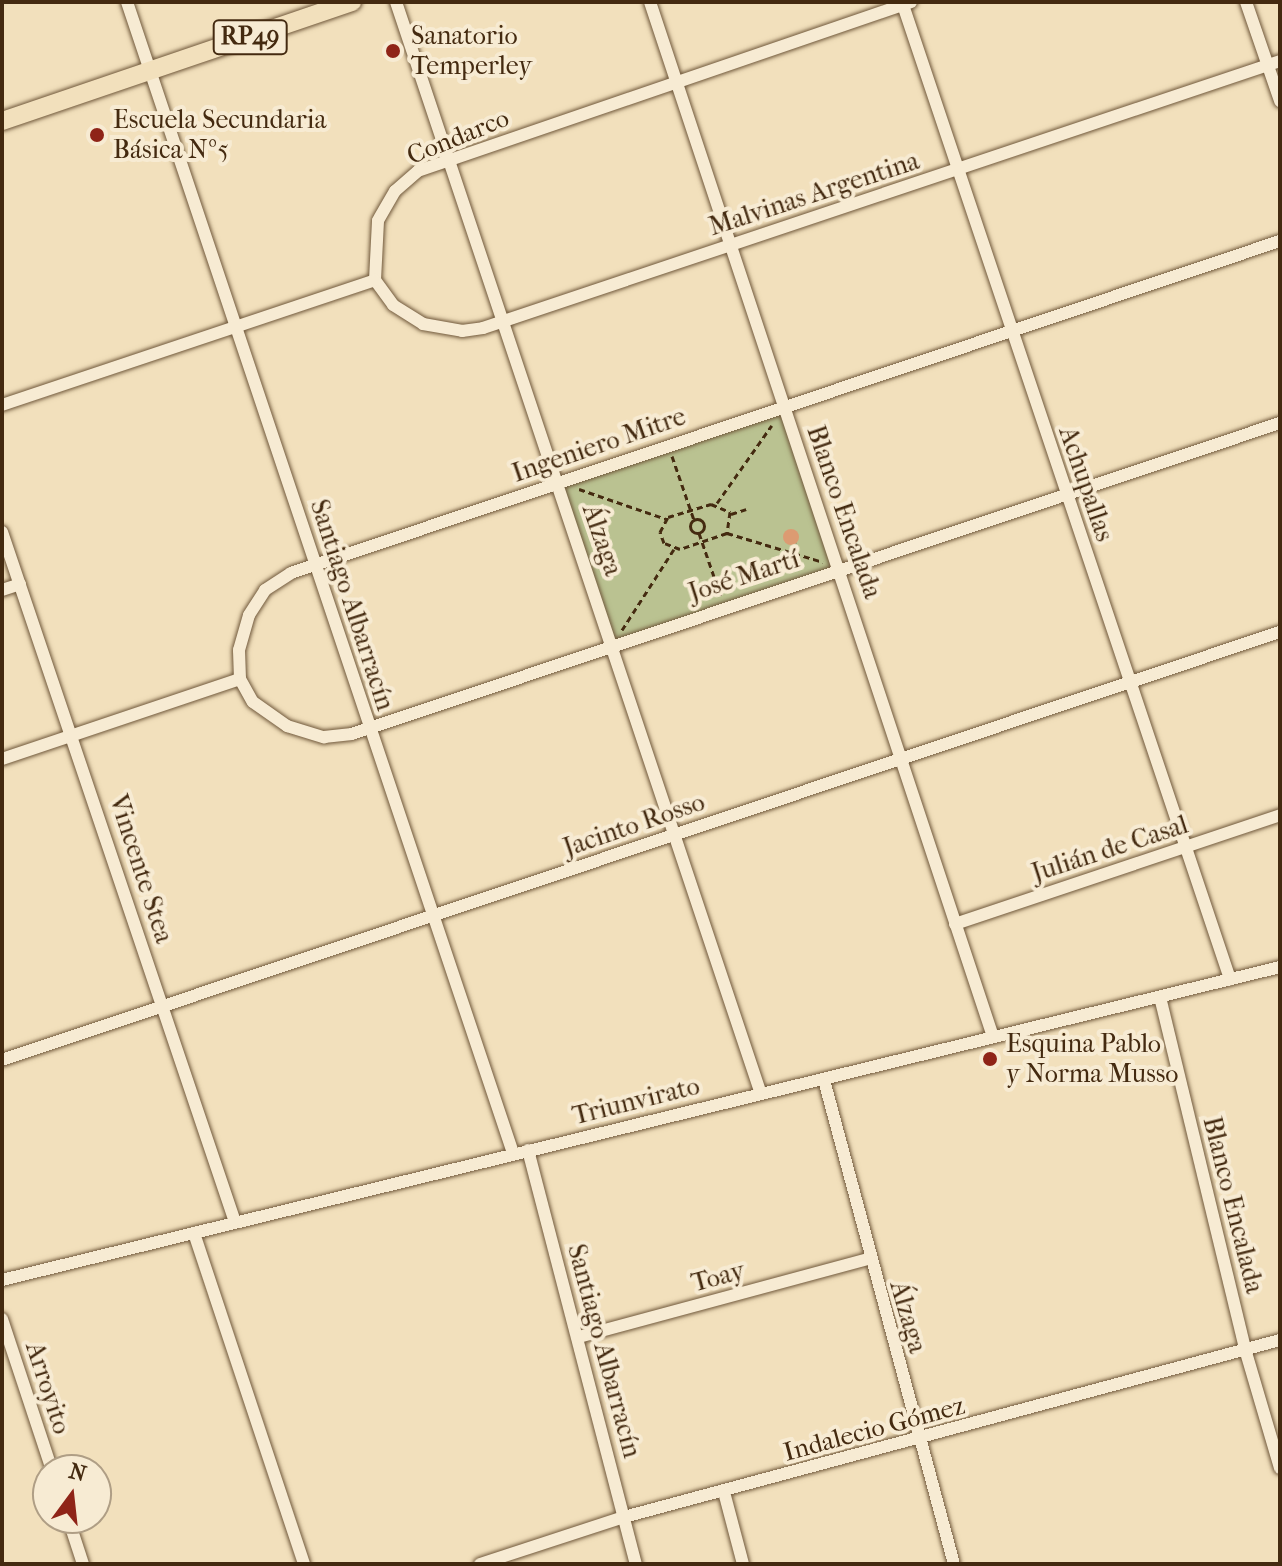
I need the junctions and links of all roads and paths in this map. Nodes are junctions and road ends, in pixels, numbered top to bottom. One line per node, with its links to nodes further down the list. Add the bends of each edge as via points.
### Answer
1 (127, 2): 8 (street, Santiago Albarracín)
2 (352, 2): 8 (main road, RP49)
3 (396, 2): 12 (street, Álzaga)
4 (650, 2): 9 (street, Blanco Encalada)
5 (1246, 2): 7 (street)
6 (905, 3): 9 (street, Condarco); 13 (street, Achupallas)
7 (1274, 63): 10 (street); 13 (street, Malvinas Argentina)
8 (148, 72): 11 (main road, RP49); 18 (street, Santiago Albarracín)
9 (675, 84): 12 (street, Condarco); 15 (street, Blanco Encalada)
10 (1280, 101)
11 (2, 121)
12 (450, 159): 16 (street, Condarco, via 418,171 384,206 374,240); 17 (street, Álzaga)
13 (959, 171): 15 (street, Malvinas Argentina); 19 (street, Achupallas)
14 (1280, 241): 19 (street, Ingeniero Mitre)
15 (729, 245): 17 (street, Malvinas Argentina); 21 (street, Blanco Encalada)
16 (375, 280): 17 (street, Malvinas Argentina, via 393,305 423,324 462,331); 18 (street)
17 (506, 321): 24 (street, Álzaga)
18 (237, 327): 20 (street); 37 (street, Santiago Albarracín)
19 (1012, 333): 21 (street, Ingeniero Mitre); 25 (street, Achupallas)
20 (2, 405)
21 (785, 406): 23 (street, Ingeniero Mitre); 26 (path); 38 (street, Blanco Encalada)
22 (1280, 423): 25 (street, José Martí)
23 (668, 446): 24 (street, Ingeniero Mitre); 28 (path)
24 (559, 482): 30 (path); 37 (street, Ingeniero Mitre); 43 (street, Álzaga)
25 (1066, 494): 38 (street, José Martí); 45 (street, Achupallas)
26 (717, 503): 28 (path); 29 (path)
27 (746, 509): 29 (path)
28 (690, 510): 30 (path); 31 (path)
29 (731, 514): 34 (path)
30 (666, 519): 36 (path, via 661,538)
31 (694, 520): 33 (path, via 691,528); 33 (path, via 704,525)
32 (2, 532): 39 (street, Vincente Stea)
33 (699, 533): 35 (path)
34 (727, 533): 35 (path); 38 (path)
35 (702, 542): 36 (path); 41 (path)
36 (674, 549): 43 (path)
37 (317, 563): 44 (street, Ingeniero Mitre, via 275,582 255,603 243,632); 46 (street, Santiago Albarracín)
38 (840, 568): 41 (street, José Martí); 48 (street, Blanco Encalada)
39 (20, 584): 40 (street); 47 (street, Vincente Stea)
40 (2, 590)
41 (724, 606): 43 (street, José Martí)
42 (1280, 632): 45 (street, Jacinto Rosso)
43 (614, 643): 46 (street, José Martí); 51 (street, Álzaga)
44 (240, 679): 46 (street, José Martí, via 253,702 305,734 339,737); 47 (street)
45 (1130, 683): 48 (street, Jacinto Rosso); 52 (street, Achupallas)
46 (370, 730): 53 (street, Santiago Albarracín)
47 (73, 735): 49 (street); 58 (street, Vincente Stea)
48 (902, 758): 51 (street, Jacinto Rosso); 54 (street, Blanco Encalada)
49 (2, 759)
50 (1280, 815): 52 (street, Julián de Casal)
51 (675, 834): 53 (street, Jacinto Rosso); 62 (street, Álzaga)
52 (1185, 847): 54 (street, Julián de Casal); 56 (street, Achupallas)
53 (434, 916): 58 (street, Jacinto Rosso); 64 (street, Santiago Albarracín)
54 (955, 924): 59 (street, Blanco Encalada)
55 (1280, 967): 56 (street, Triunvirato)
56 (1230, 979): 57 (street, Triunvirato)
57 (1160, 997): 59 (street, Triunvirato); 72 (street, Blanco Encalada)
58 (163, 1005): 60 (street, Jacinto Rosso); 65 (street, Vincente Stea)
59 (993, 1037): 61 (street, Triunvirato)
60 (2, 1060)
61 (824, 1080): 62 (street, Triunvirato); 67 (street, Álzaga)
62 (761, 1094): 63 (street, Triunvirato)
63 (528, 1150): 64 (street, Triunvirato); 70 (street, Santiago Albarracín)
64 (513, 1153): 65 (street, Triunvirato)
65 (235, 1222): 66 (street, Triunvirato)
66 (194, 1233): 68 (street, Triunvirato); 80 (street)
67 (869, 1259): 70 (street, Toay); 73 (street, Álzaga)
68 (2, 1280)
69 (2, 1319): 74 (street, Arroyito)
70 (579, 1337): 77 (street, Santiago Albarracín)
71 (1280, 1340): 72 (street, Indalecio Gómez)
72 (1245, 1349): 73 (street, Indalecio Gómez); 75 (street, Blanco Encalada)
73 (920, 1440): 76 (street, Indalecio Gómez); 84 (street, Álzaga)
74 (47, 1454)
75 (1280, 1468)
76 (724, 1492): 77 (street, Indalecio Gómez); 83 (street)
77 (624, 1517): 81 (street, Indalecio Gómez); 82 (street, Santiago Albarracín)
78 (73, 1534): 79 (street)
79 (83, 1564)
80 (304, 1564)
81 (480, 1564)
82 (636, 1564)
83 (743, 1564)
84 (954, 1564)

